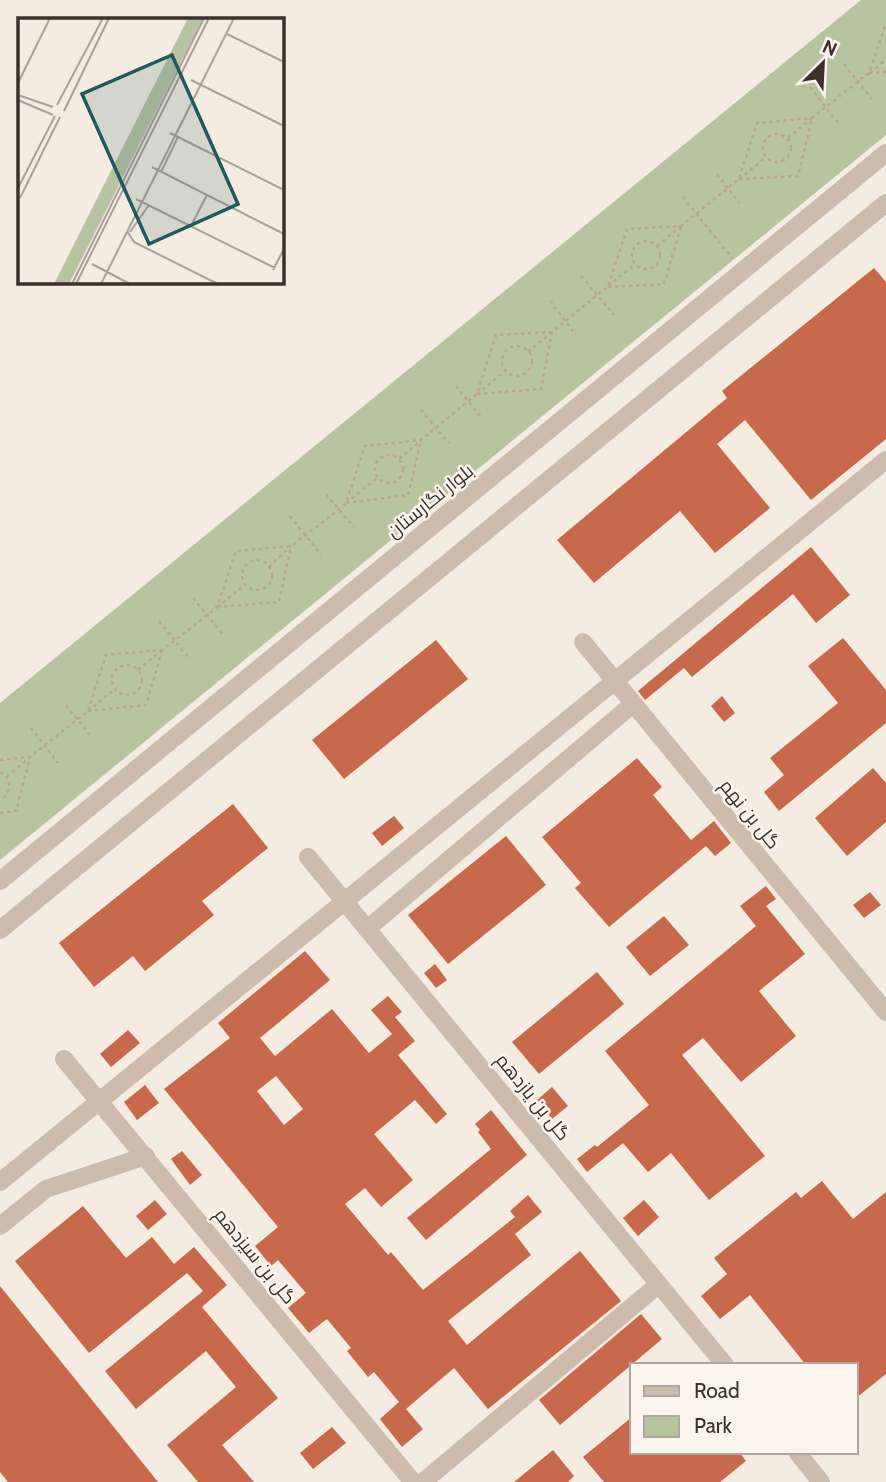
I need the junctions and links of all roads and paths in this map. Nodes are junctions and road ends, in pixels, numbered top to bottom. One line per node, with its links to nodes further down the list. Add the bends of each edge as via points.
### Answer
1 (886, 23): 5 (path)
2 (886, 59): 5 (path)
3 (844, 64): 6 (path)
4 (886, 72): 5 (path)
5 (869, 73): 6 (path)
6 (858, 82): 8 (path); 9 (path)
7 (810, 88): 9 (path)
8 (872, 99)
9 (826, 107): 10 (path); 11 (path)
10 (812, 118): 12 (path); 16 (path, via 757,123); 16 (path, via 798,176)
11 (839, 124)
12 (788, 138): 14 (path, via 791,150 787,158 776,162); 14 (path, via 769,135 762,148)
13 (886, 153): 25 (street, بلوار نگارستان)
14 (766, 157): 16 (path)
15 (717, 174): 17 (path)
16 (738, 179): 17 (path)
17 (728, 188): 19 (path); 21 (path)
18 (682, 197): 21 (path)
19 (739, 203)
20 (886, 203): 87 (street)
21 (696, 214): 22 (path); 25 (path)
22 (681, 226): 23 (path); 27 (path, via 627,229); 27 (path, via 664,284)
23 (657, 246): 24 (path, via 640,243 632,255); 24 (path, via 657,265 648,269)
24 (635, 264): 27 (path)
25 (743, 271): 84 (street, بلوار نگارستان)
26 (581, 276): 28 (path)
27 (608, 287): 28 (path)
28 (597, 295): 30 (path); 31 (path)
29 (550, 301): 31 (path)
30 (614, 315)
31 (565, 321): 32 (path); 33 (path)
32 (552, 332): 34 (path); 37 (path, via 496,335); 37 (path, via 541,389)
33 (576, 335)
34 (528, 352): 35 (path, via 532,361 525,373); 35 (path, via 515,346 507,350 502,359)
35 (506, 370): 37 (path)
36 (456, 386): 38 (path)
37 (477, 394): 38 (path)
38 (468, 401): 40 (path); 41 (path)
39 (421, 410): 41 (path)
40 (481, 417)
41 (436, 428): 42 (path); 43 (path)
42 (421, 440): 44 (path); 48 (path, via 365,446); 48 (path, via 408,495)
43 (449, 443)
44 (399, 459): 46 (path, via 387,455 378,459 374,468); 46 (path, via 403,470 399,479 385,483)
45 (886, 460): 67 (street)
46 (377, 478): 48 (path)
47 (326, 494): 49 (path)
48 (346, 503): 49 (path)
49 (339, 509): 51 (path); 52 (path)
50 (290, 516): 52 (path)
51 (354, 527)
52 (305, 534): 53 (path); 54 (path)
53 (291, 546): 55 (path); 58 (path, via 236,551); 58 (path, via 279,602)
54 (321, 555)
55 (269, 567): 56 (path, via 267,586 259,590); 56 (path, via 261,561 248,563 242,571)
56 (246, 585): 58 (path)
57 (193, 597): 59 (path)
58 (217, 607): 59 (path)
59 (208, 615): 61 (path); 62 (path)
60 (159, 621): 62 (path)
61 (223, 634)
62 (174, 640): 64 (path); 65 (path)
63 (583, 642): 67 (street, گل بن نهم)
64 (162, 650): 66 (path); 71 (path, via 106,656); 71 (path, via 146,705)
65 (188, 657)
66 (138, 670): 68 (path, via 128,665 115,671); 68 (path, via 142,683 137,691 123,695)
67 (615, 681): 69 (street, گل بن نهم); 85 (street)
68 (115, 689): 71 (path)
69 (633, 704): 86 (street); 88 (street, گل بن نهم)
70 (66, 705): 72 (path)
71 (88, 711): 72 (path)
72 (78, 720): 74 (path); 75 (path)
73 (31, 728): 75 (path)
74 (92, 738)
75 (44, 745): 76 (path); 78 (path)
76 (30, 757): 77 (path); 80 (path); 82 (path, via 16,811)
77 (0, 760)
78 (58, 763)
79 (0, 772): 80 (path)
80 (7, 777): 81 (path, via 9,790)
81 (0, 800)
82 (0, 813)
83 (308, 857): 85 (street, گل بن یازدهم)
84 (0, 881)
85 (344, 901): 86 (street, گل بن یازدهم); 90 (street)
86 (367, 929): 94 (street, گل بن یازدهم)
87 (0, 930)
88 (886, 1012)
89 (64, 1059): 90 (street, گل بن سیزدهم)
90 (100, 1101): 91 (street, گل بن سیزدهم); 92 (street)
91 (146, 1156): 93 (street, via 46,1189); 97 (street, گل بن سیزدهم)
92 (0, 1182)
93 (0, 1226)
94 (659, 1284): 95 (street, گل بن یازدهم); 98 (street)
95 (723, 1363)
96 (799, 1454): 99 (street)
97 (413, 1482)
98 (423, 1482)
99 (821, 1482)

